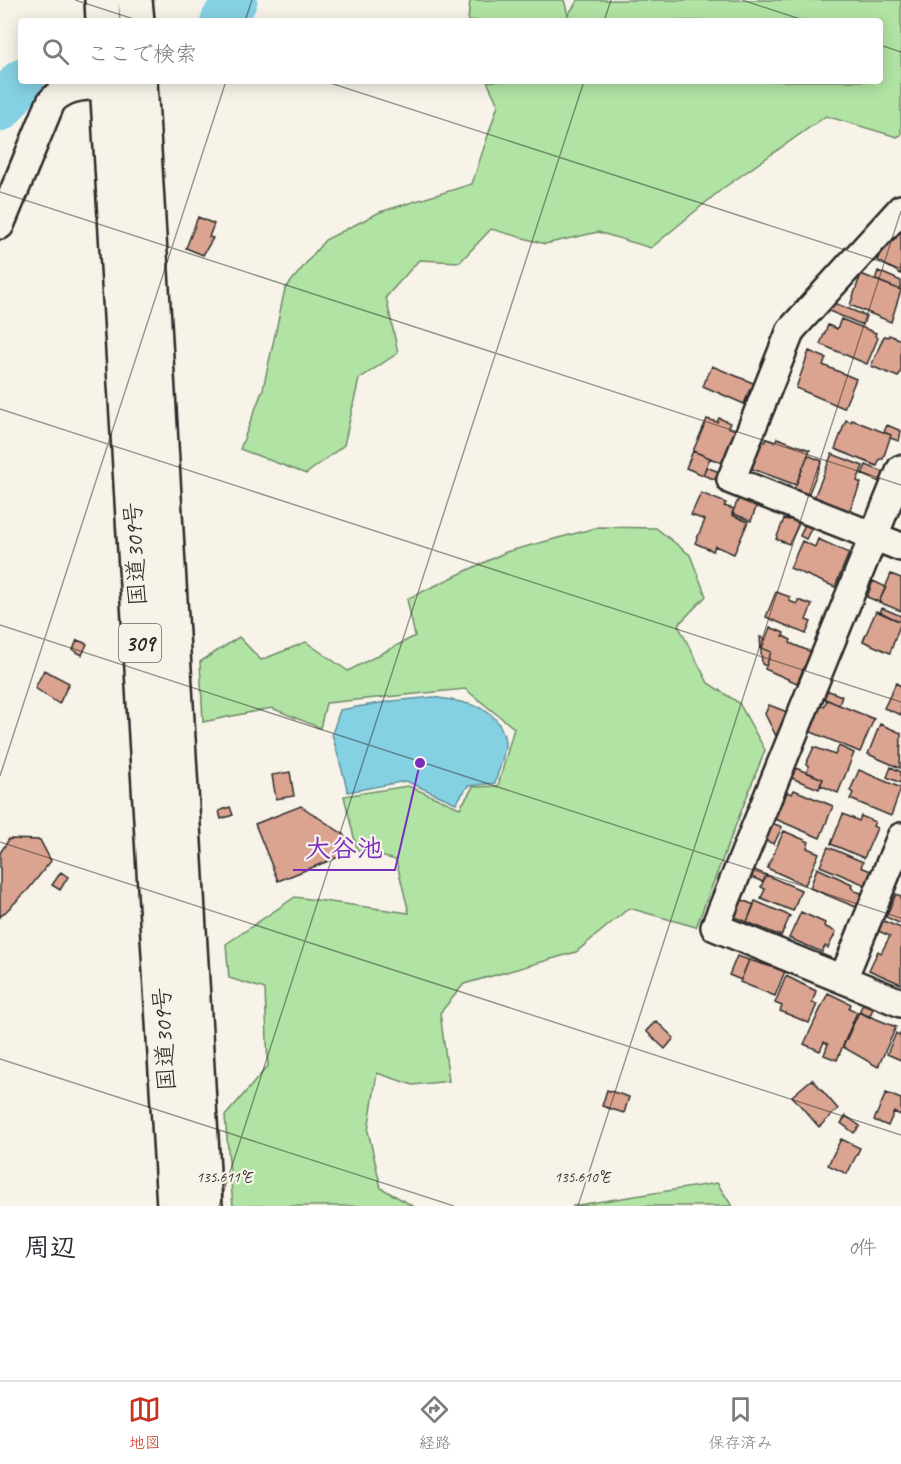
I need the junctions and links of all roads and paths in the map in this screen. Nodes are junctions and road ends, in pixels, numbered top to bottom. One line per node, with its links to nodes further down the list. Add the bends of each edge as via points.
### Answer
1 (102, 0): 3 (highway)
2 (135, 0): 4 (highway)
3 (103, 18)
4 (137, 18)
5 (100, 84): 9 (street, via 67,89 51,102)
6 (107, 84): 16 (highway, 国道309号 / 309)
7 (140, 84): 17 (highway, 国道309号 / 309)
8 (901, 210): 11 (street, via 791,330 731,480)
9 (0, 225)
10 (901, 469): 11 (street)
11 (873, 536): 12 (street); 14 (street, via 715,927)
12 (901, 547)
13 (901, 837): 14 (street)
14 (843, 979): 15 (street)
15 (901, 1003)
16 (174, 1206)
17 (205, 1206)

